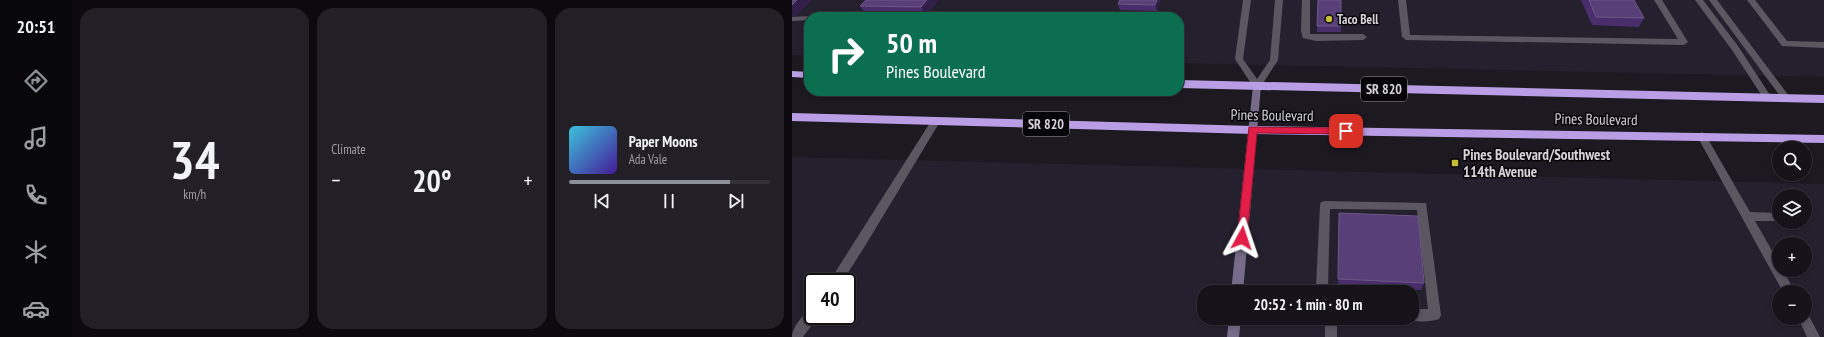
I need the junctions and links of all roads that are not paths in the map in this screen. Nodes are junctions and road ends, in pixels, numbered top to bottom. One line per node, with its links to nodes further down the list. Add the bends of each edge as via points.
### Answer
1 (1247, 0): 16 (street, via 1238,59)
2 (1279, 0): 16 (street, via 1274,60)
3 (1306, 0): 11 (street, via 1306,36)
4 (1402, 0): 5 (street, via 1406,37 1684,42)
5 (1658, 0)
6 (1699, 0): 17 (street)
7 (1713, 0): 18 (street)
8 (1751, 0): 12 (street, via 1785,44)
9 (804, 18): 10 (street)
10 (792, 19)
11 (1363, 37)
12 (1824, 45)
13 (792, 74): 14 (highway)
14 (804, 74)
15 (1184, 84): 16 (highway, Pines Boulevard / SR 820)
16 (1257, 86): 17 (highway, Pines Boulevard / SR 820); 22 (street)
17 (1768, 97): 18 (highway, Pines Boulevard / SR 820)
18 (1786, 98): 19 (highway, Pines Boulevard / SR 820)
19 (1824, 99)
20 (792, 117): 21 (highway, Pines Boulevard / SR 820)
21 (936, 120): 22 (highway, Pines Boulevard / SR 820); 27 (street)
22 (1252, 130): 23 (highway, Pines Boulevard / SR 820); 28 (street)
23 (1702, 136): 24 (highway, Pines Boulevard / SR 820); 25 (street)
24 (1824, 139)
25 (1747, 216): 26 (street); 30 (street)
26 (1772, 217)
27 (841, 273)
28 (1238, 285)
29 (1322, 285): 31 (street, via 1326,205 1422,206 1435,315)
30 (1785, 285)
31 (1419, 315)
32 (804, 325): 36 (street)
33 (1234, 325): 37 (street)
34 (1331, 325): 38 (street)
35 (1808, 325): 39 (street)
36 (795, 337)
37 (1233, 337)
38 (1331, 337)
39 (1814, 337)

